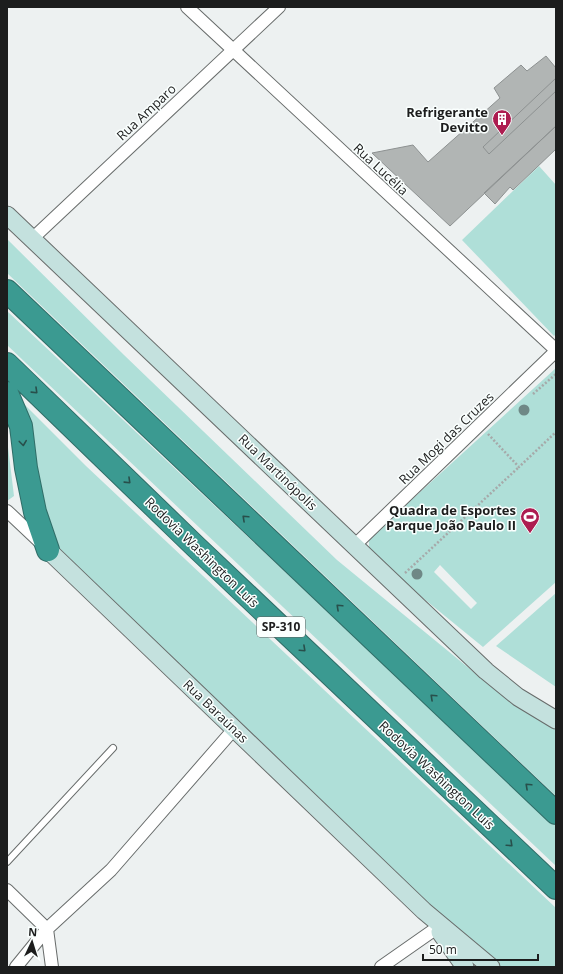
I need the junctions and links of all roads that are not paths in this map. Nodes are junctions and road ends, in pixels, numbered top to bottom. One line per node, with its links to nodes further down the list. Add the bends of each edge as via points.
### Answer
1 (188, 7): 3 (street, Rua Lucélia)
2 (279, 7): 3 (street, Rua Amparo)
3 (233, 50): 5 (street, Rua Amparo); 7 (street, Rua Lucélia)
4 (7, 215): 5 (main road, Rua Martinópolis)
5 (33, 238): 11 (main road, Rua Martinópolis)
6 (7, 291): 16 (highway, one-way to 6)
7 (556, 350): 11 (street, Rua Mogi das Cruzes)
8 (7, 364): 18 (highway, Rodovia Washington Luís / SP-310, one-way to 18)
9 (7, 393): 12 (highway, one-way to 12, via 21,426 35,512)
10 (7, 512): 12 (street, Rua Baraúnas)
11 (355, 545): 13 (main road, Rua Martinópolis, via 486,671 518,697)
12 (48, 550): 14 (main road, Rua Baraúnas)
13 (556, 720)
14 (234, 729): 20 (main road, Rua Baraúnas); 21 (street, via 111,870)
15 (113, 748): 17 (lane)
16 (556, 813)
17 (7, 862)
18 (556, 888)
19 (7, 890): 21 (street)
20 (439, 927): 24 (street); 25 (main road, Rua Baraúnas); 26 (main road, Rua Baraúnas)
21 (47, 929): 22 (street); 23 (street)
22 (16, 967)
23 (52, 967)
24 (381, 967)
25 (465, 967)
26 (491, 967)

